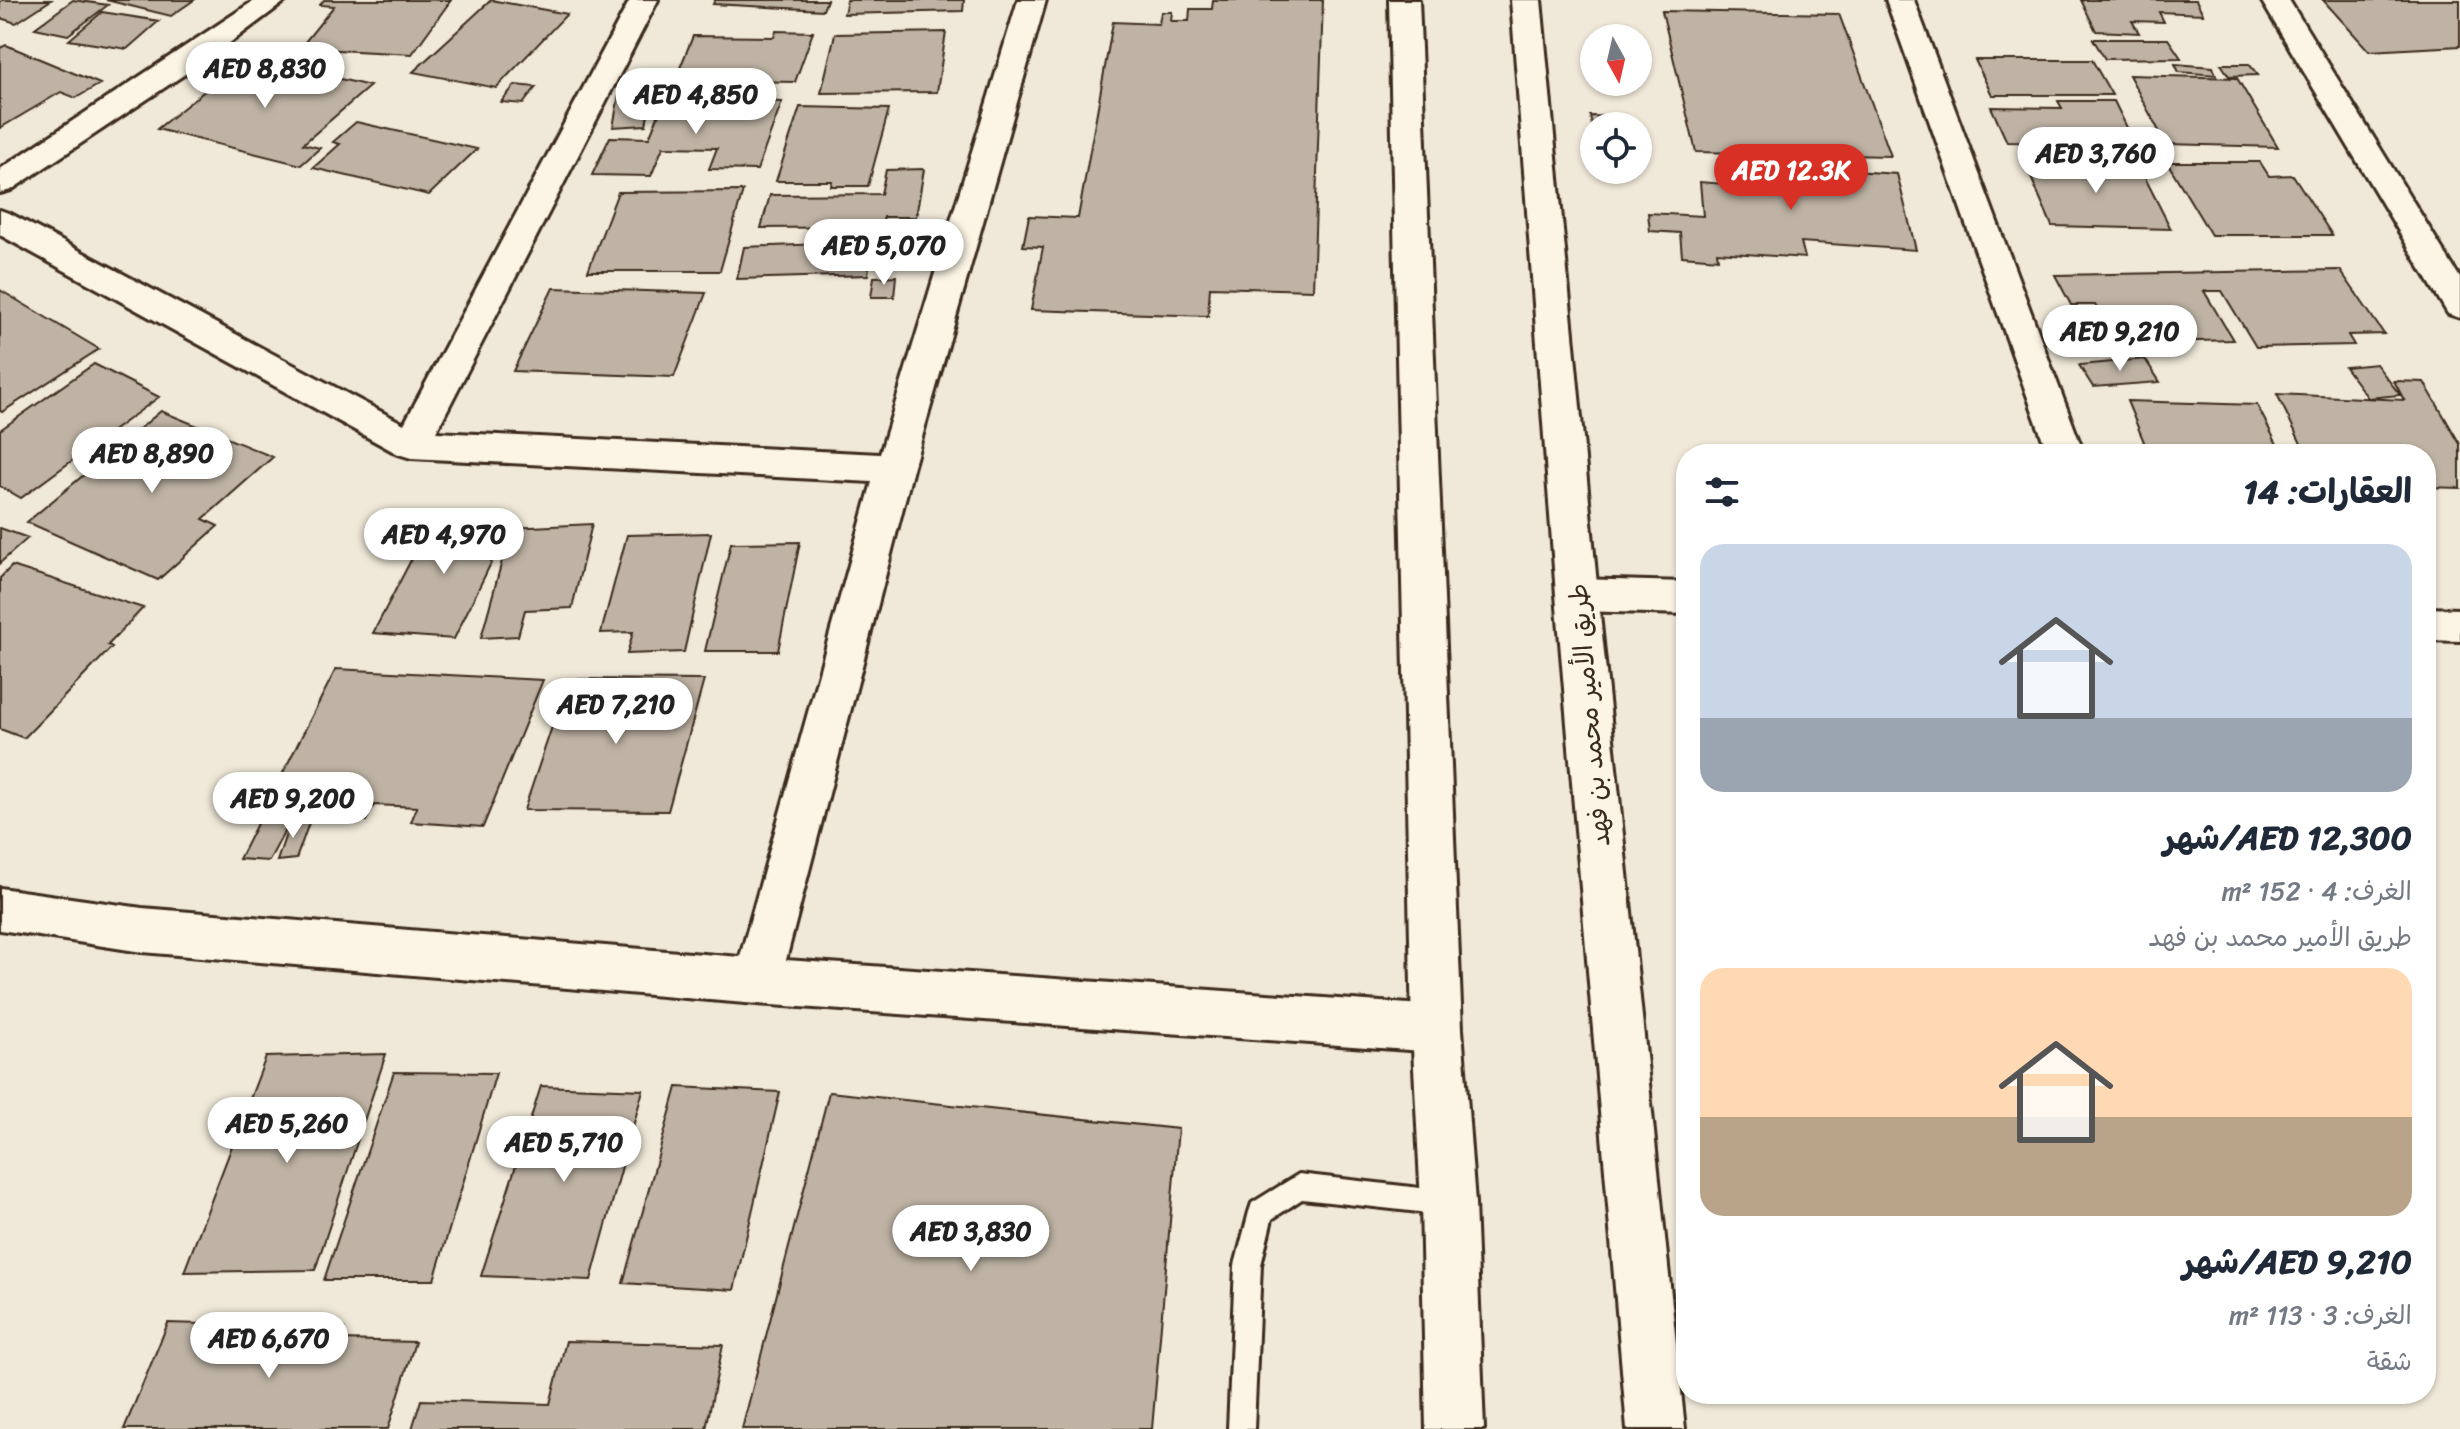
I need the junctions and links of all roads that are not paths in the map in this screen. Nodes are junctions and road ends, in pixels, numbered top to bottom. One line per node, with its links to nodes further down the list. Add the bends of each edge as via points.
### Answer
1 (273, 0): 8 (street)
2 (644, 0): 11 (street)
3 (1032, 0): 13 (street)
4 (1404, 0): 20 (street)
5 (1526, 0): 14 (street, طريق الأمير محمد بن فهد)
6 (1900, 0): 12 (street)
7 (2275, 0): 10 (street)
8 (0, 183)
9 (0, 221): 11 (street)
10 (2460, 306)
11 (411, 444): 13 (street)
12 (2062, 444)
13 (894, 469): 19 (street)
14 (1577, 595): 15 (street); 24 (street, طريق الأمير محمد بن فهد)
15 (1676, 598)
16 (2436, 624): 17 (street)
17 (2460, 625)
18 (0, 909): 19 (street, via 142,930)
19 (757, 981): 20 (street)
20 (1437, 1029): 21 (street)
21 (1448, 1203): 22 (lane, via 1299,1186 1261,1212 1248,1265); 23 (street)
22 (1241, 1429)
23 (1455, 1429)
24 (1656, 1429)

